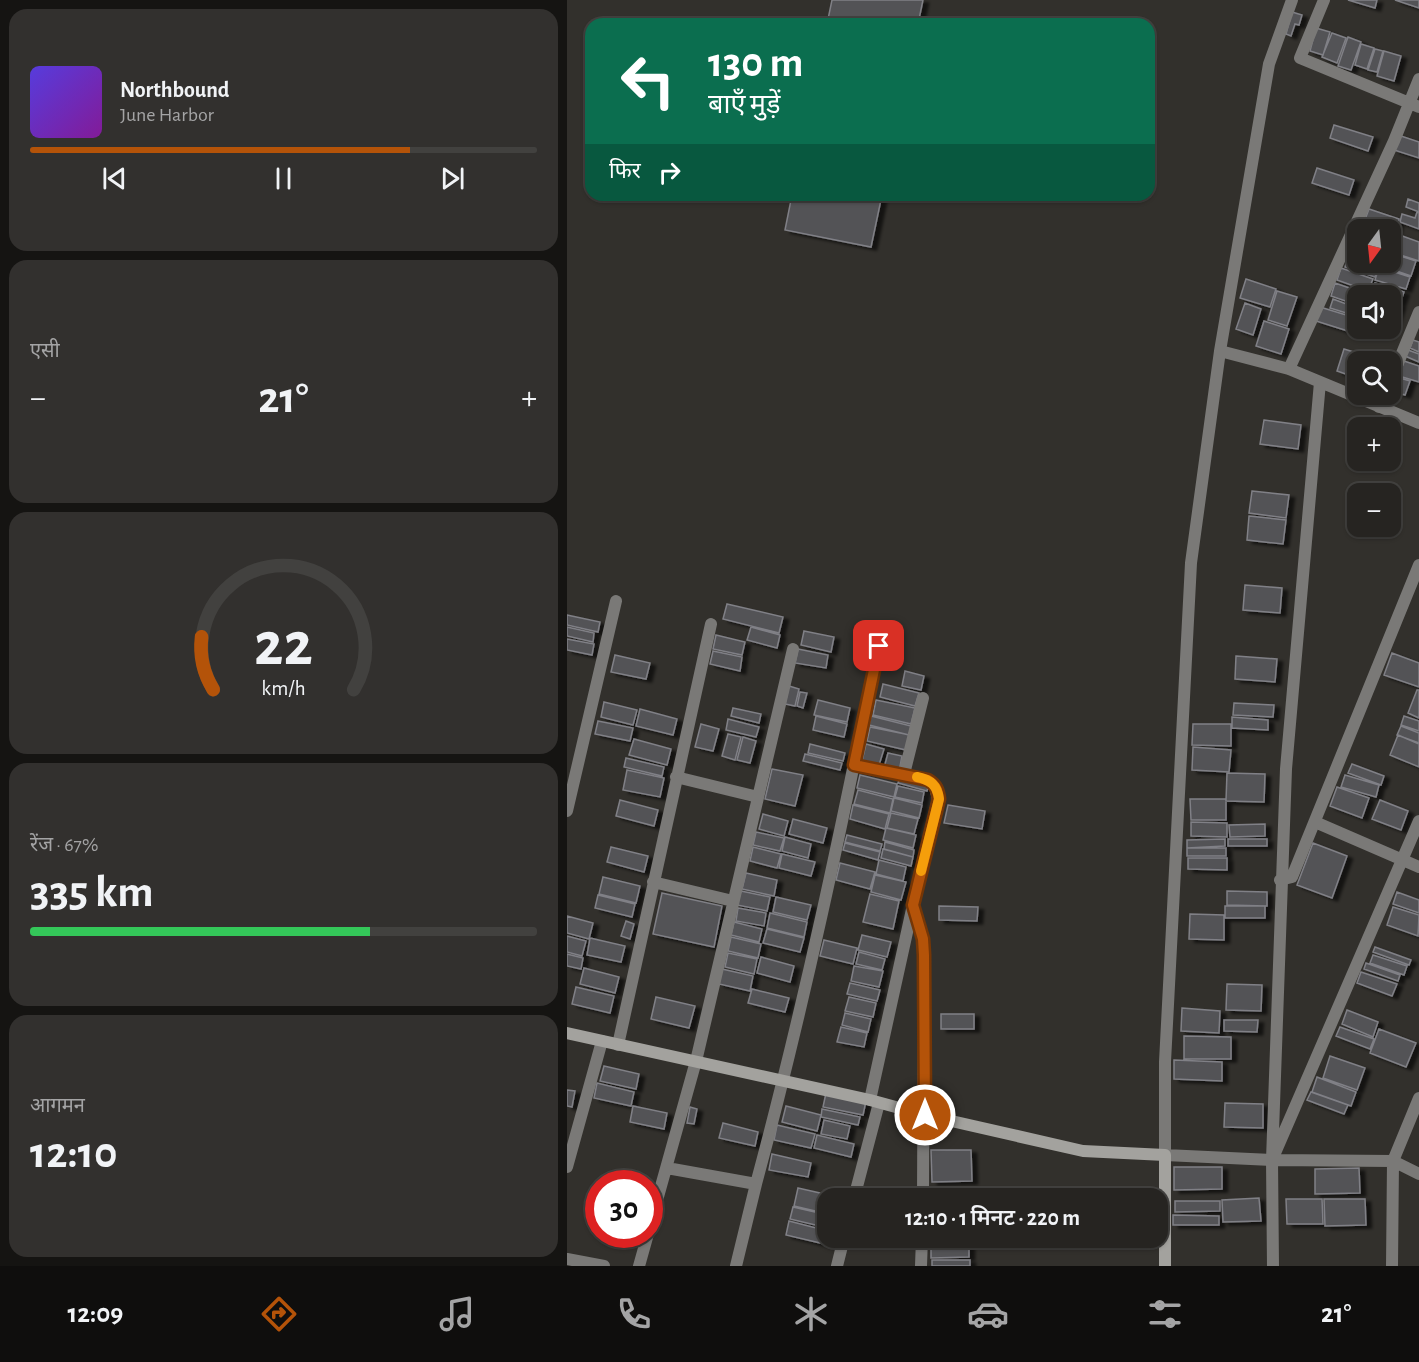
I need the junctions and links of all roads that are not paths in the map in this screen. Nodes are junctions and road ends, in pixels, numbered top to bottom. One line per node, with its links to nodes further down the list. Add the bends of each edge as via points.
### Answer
1 (1291, 0): 6 (street, via 1269,64)
2 (1324, 0): 4 (street, via 1300,58)
3 (1419, 79): 4 (street)
4 (1414, 105): 8 (street)
5 (1419, 312): 7 (street)
6 (1220, 351): 8 (street); 39 (street, via 1191,563 1165,1062)
7 (1401, 356)
8 (1289, 369): 9 (street)
9 (1320, 382): 10 (street); 27 (street)
10 (1379, 407): 11 (street)
11 (1419, 423)
12 (1419, 566): 24 (street)
13 (616, 601): 22 (street)
14 (711, 624): 20 (street)
15 (879, 646): 18 (street)
16 (793, 649): 21 (street)
17 (923, 698): 19 (street)
18 (854, 765): 19 (street); 35 (street)
19 (904, 774): 30 (street, via 934,784 939,799)
20 (676, 777): 21 (street); 28 (street)
21 (758, 797): 29 (street)
22 (567, 811)
23 (1419, 821): 25 (street)
24 (1315, 822): 25 (street); 27 (street, via 1292,877)
25 (1403, 861): 26 (street); 40 (street)
26 (1419, 867)
27 (1280, 880): 40 (street)
28 (653, 882): 29 (street); 33 (street)
29 (733, 901): 34 (street)
30 (913, 905): 37 (street); 38 (street, via 924,955)
31 (567, 1033): 32 (street)
32 (602, 1041): 33 (street); 42 (street)
33 (618, 1045): 34 (street)
34 (696, 1061): 35 (street); 43 (street)
35 (784, 1081): 37 (street); 46 (street)
36 (1419, 1098): 41 (street)
37 (874, 1101): 38 (street); 47 (street)
38 (925, 1115): 39 (street, via 1083,1151); 48 (street)
39 (1165, 1155): 40 (street); 58 (street)
40 (1272, 1160): 41 (street); 59 (street)
41 (1393, 1161): 44 (street); 60 (street)
42 (567, 1167)
43 (667, 1168): 45 (street); 46 (street)
44 (1419, 1174)
45 (663, 1182)
46 (756, 1184): 55 (street)
47 (856, 1188)
48 (923, 1188)
49 (644, 1248): 54 (street)
50 (842, 1248): 56 (street)
51 (922, 1248): 57 (street)
52 (567, 1259): 53 (street)
53 (604, 1266)
54 (639, 1266)
55 (736, 1266)
56 (837, 1266)
57 (921, 1266)
58 (1165, 1266)
59 (1273, 1266)
60 (1392, 1266)

